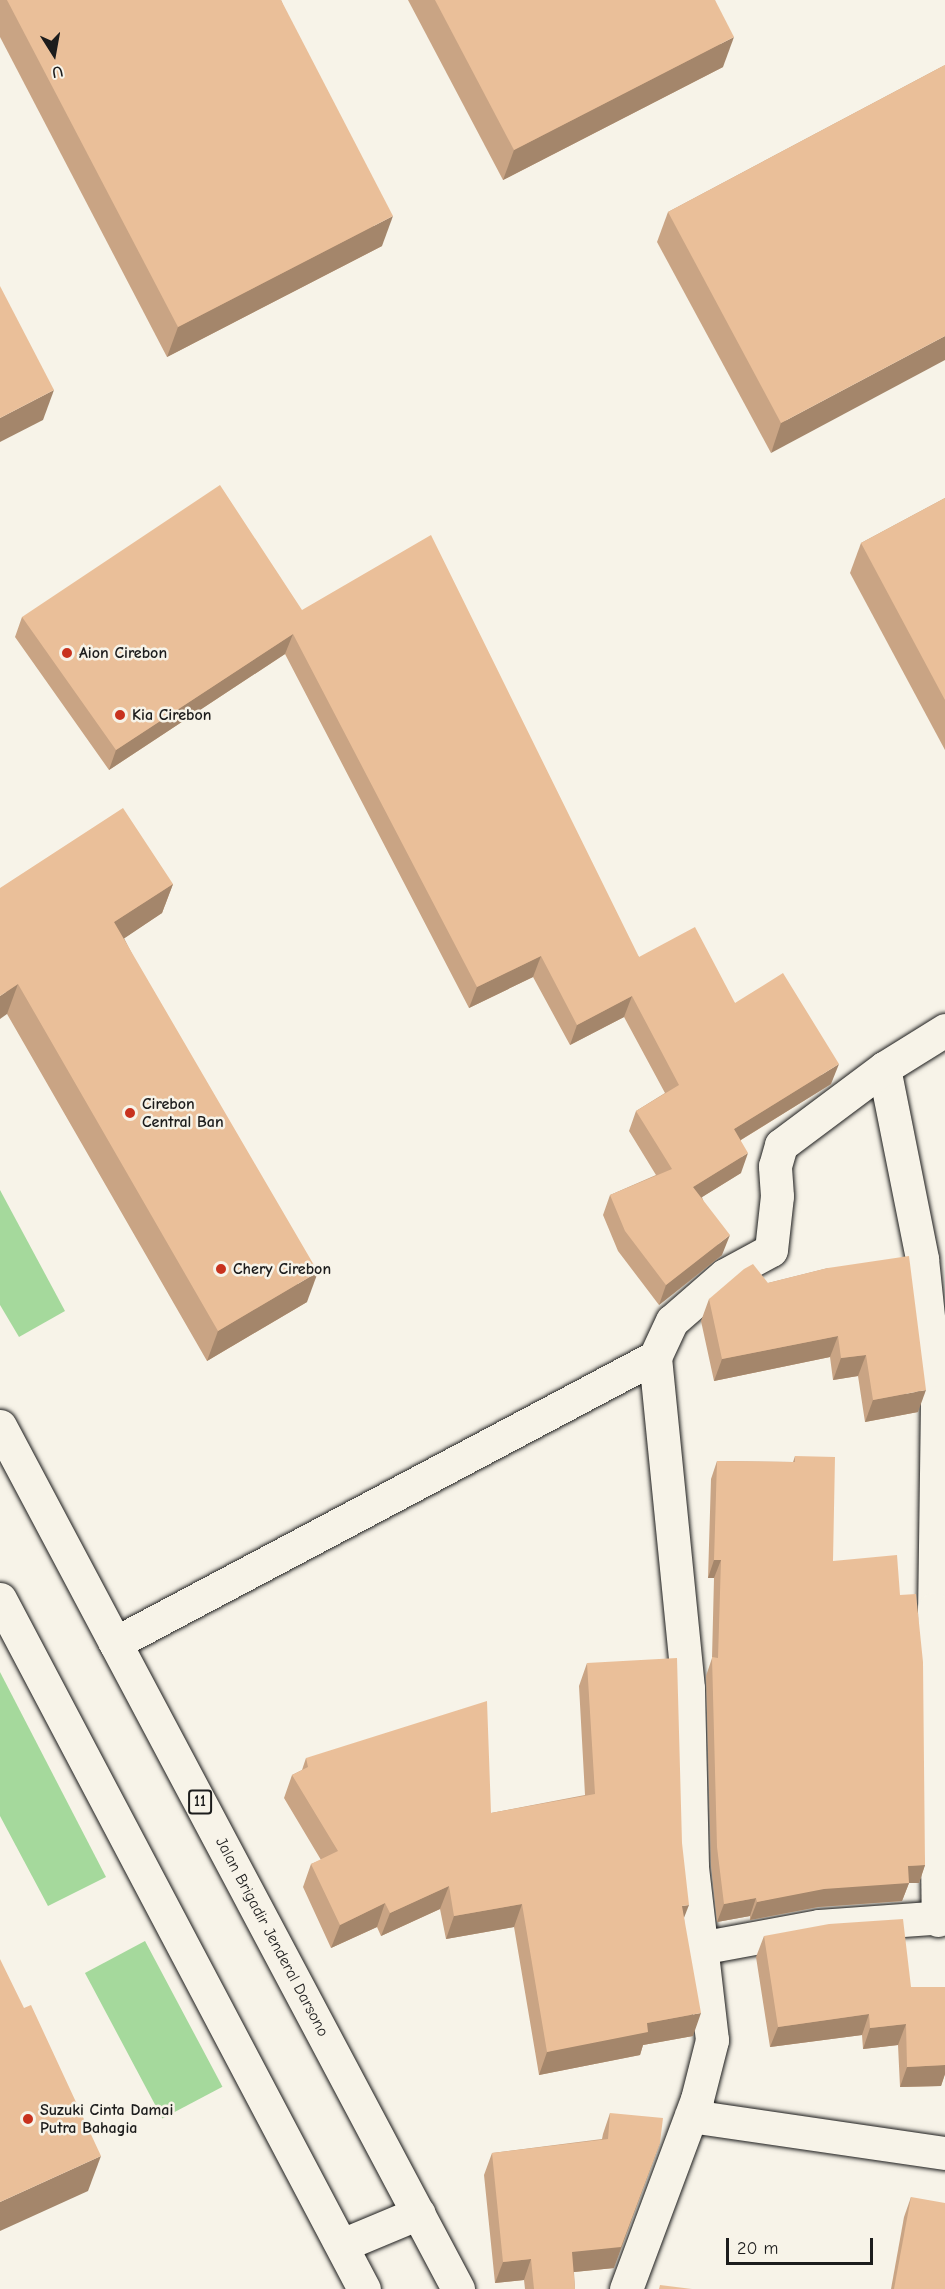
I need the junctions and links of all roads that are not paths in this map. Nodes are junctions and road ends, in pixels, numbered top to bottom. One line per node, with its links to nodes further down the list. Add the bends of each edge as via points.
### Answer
1 (945, 1030): 2 (main road)
2 (884, 1068): 3 (main road, via 781,1145 774,1166 777,1196 771,1250 725,1275 672,1321); 7 (main road, via 922,1259 937,1402 934,1609)
3 (655, 1357): 6 (main road); 8 (main road, via 688,1688 692,1866)
4 (0, 1426): 6 (main road, Jalan Brigadir Jenderal Darsono / 11)
5 (0, 1599): 12 (main road)
6 (115, 1644): 11 (main road, Jalan Brigadir Jenderal Darsono / 11)
7 (941, 1918): 8 (main road, via 819,1926)
8 (700, 1948): 9 (main road, via 712,2040 707,2071)
9 (691, 2116): 10 (main road); 15 (main road)
10 (945, 2152)
11 (419, 2213): 12 (main road); 14 (main road, Jalan Brigadir Jenderal Darsono / 11)
12 (342, 2245): 13 (main road)
13 (364, 2289)
14 (458, 2289)
15 (626, 2289)

